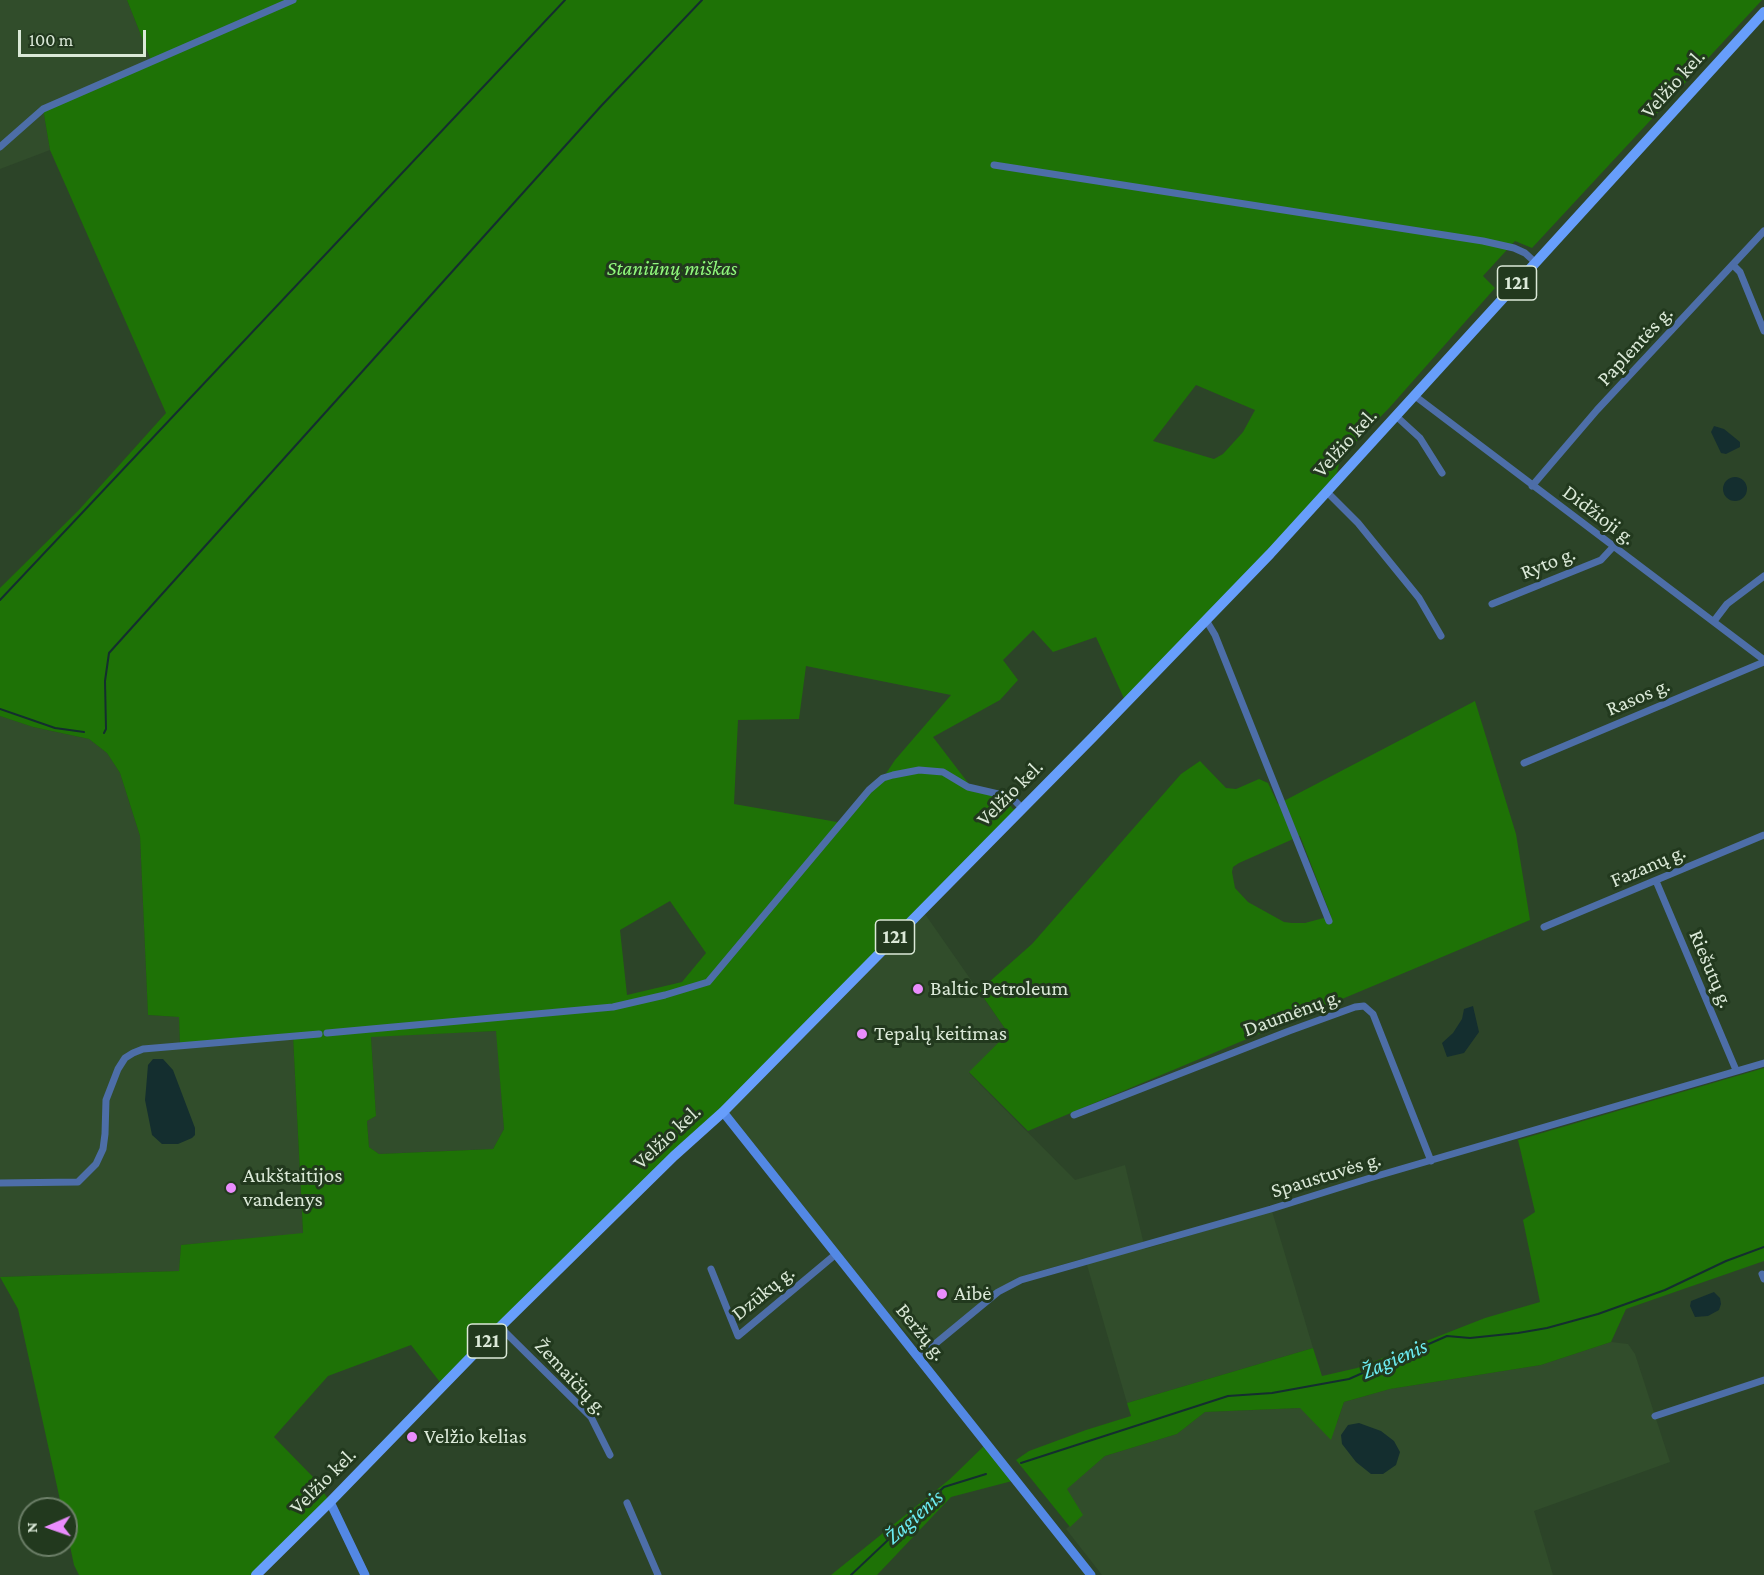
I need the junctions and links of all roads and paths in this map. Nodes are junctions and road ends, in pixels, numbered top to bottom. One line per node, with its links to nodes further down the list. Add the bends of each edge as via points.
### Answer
1 (293, 0): 3 (street, via 43,109)
2 (1764, 12): 6 (main road, Velžio kel. / 121)
3 (0, 147)
4 (994, 165): 6 (street, via 1483,241 1514,248)
5 (1764, 231): 7 (street, Paplentės g.)
6 (1536, 263): 9 (main road, Velžio kel. / 121)
7 (1733, 265): 8 (street, via 1740,272); 12 (street, Paplentės g.)
8 (1764, 331)
9 (1414, 396): 10 (main road, Velžio kel. / 121); 12 (street, Didžioji g.)
10 (1396, 416): 11 (street, via 1420,438); 13 (main road, Velžio kel. / 121)
11 (1442, 473)
12 (1532, 486): 14 (street, Didžioji g.)
13 (1327, 492): 17 (main road, Velžio kel. / 121); 19 (street, via 1358,523 1419,598)
14 (1613, 547): 16 (street, Ryto g., via 1601,560); 18 (street, Didžioji g.)
15 (1764, 576): 18 (street, via 1727,604)
16 (1492, 604)
17 (1206, 620): 22 (main road, Velžio kel. / 121); 25 (street)
18 (1714, 621): 20 (street, Didžioji g.)
19 (1441, 636)
20 (1764, 661): 21 (street, Rasos g.)
21 (1524, 763)
22 (1022, 808): 27 (street, via 1007,796 968,787 943,772 919,770 883,778 868,790 708,982 613,1007); 31 (main road, Velžio kel. / 121)
23 (1764, 835): 24 (street, Fazanų g.)
24 (1656, 881): 26 (street, Fazanų g.); 30 (street, Riešutų g.)
25 (1329, 921)
26 (1544, 927)
27 (327, 1033)
28 (319, 1034): 34 (street, via 133,1053 110,1086 103,1149 96,1164 78,1182)
29 (1764, 1063): 30 (street, Spaustuvės g.)
30 (1736, 1070): 33 (street, Spaustuvės g.)
31 (723, 1112): 35 (main road, Beržų g.); 37 (main road, Velžio kel. / 121)
32 (1074, 1115): 33 (street, Daumėnų g., via 1364,1006 1373,1014)
33 (1431, 1161): 38 (street, Spaustuvės g., via 1021,1280 998,1292)
34 (0, 1183)
35 (836, 1254): 36 (street, Dzūkų g., via 738,1336); 38 (main road, Beržų g.)
36 (711, 1269)
37 (500, 1327): 41 (street, Žemaičių g., via 591,1417); 42 (main road, Velžio kel. / 121)
38 (918, 1358): 47 (main road, Beržų g.)
39 (1764, 1380): 40 (street)
40 (1655, 1416)
41 (610, 1455)
42 (330, 1502): 44 (main road, Velžio kel. / 121); 45 (main road)
43 (627, 1503): 46 (street)
44 (256, 1575)
45 (365, 1575)
46 (658, 1575)
47 (1091, 1575)

